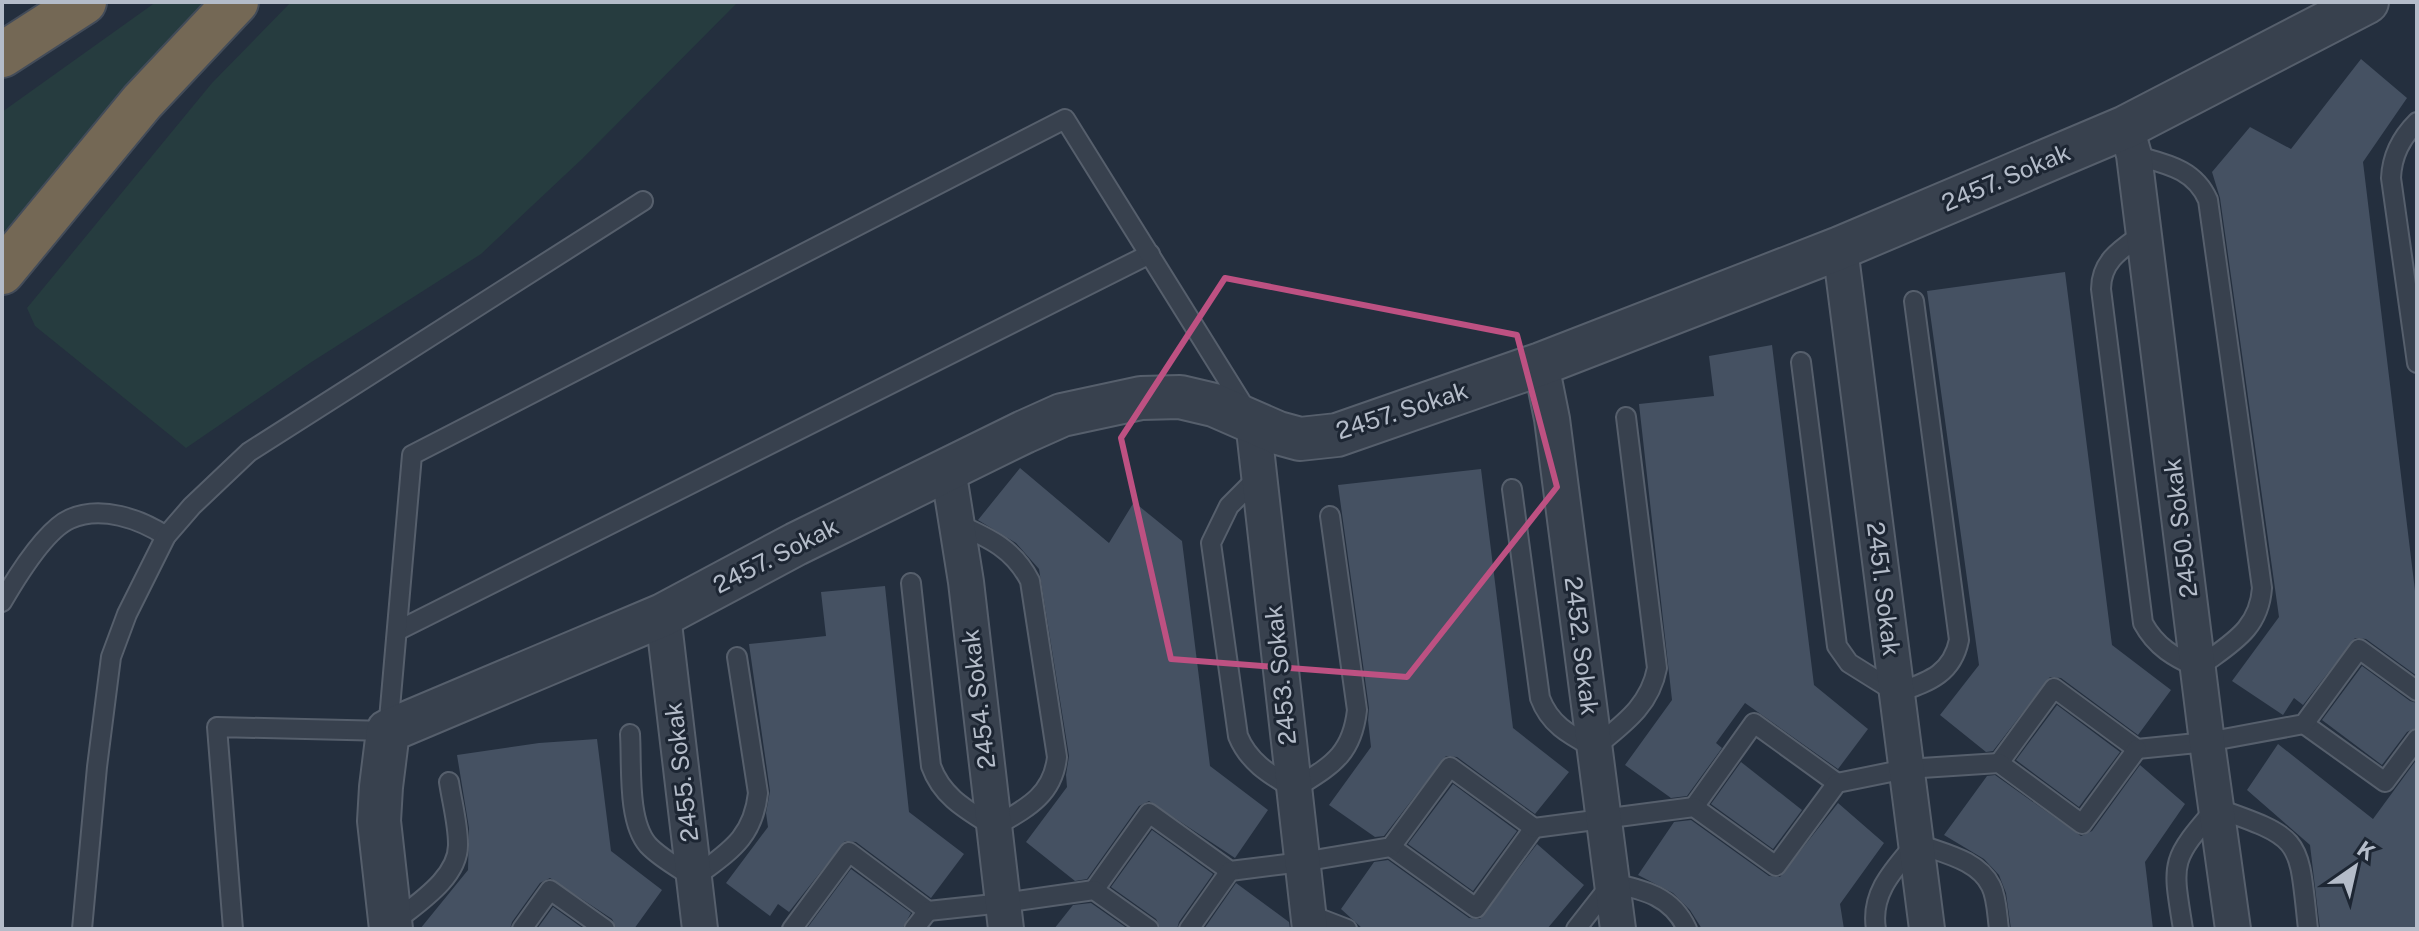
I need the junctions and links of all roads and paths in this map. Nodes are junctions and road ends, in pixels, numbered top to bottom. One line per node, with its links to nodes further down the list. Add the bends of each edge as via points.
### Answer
1 (84, 2): 4 (highway)
2 (236, 2): 11 (highway, via 142,102)
3 (2367, 2): 6 (street, 2457. Sokak)
4 (2, 55)
5 (2417, 122): 14 (lane, via 2395,154 2391,178)
6 (2130, 141): 8 (street, 2450. Sokak); 9 (street, 2457. Sokak); 29 (lane, via 2187,173 2208,200 2262,588 2251,626)
7 (643, 201): 23 (lane, via 249,452)
8 (2144, 233): 29 (street, 2450. Sokak); 29 (lane, via 2109,261 2101,280 2103,304 2143,623 2167,653)
9 (1840, 248): 15 (street, 2457. Sokak); 31 (street, 2451. Sokak)
10 (1150, 254): 17 (lane); 27 (lane); 27 (lane, via 1065,119 412,455)
11 (2, 272)
12 (1914, 301): 31 (lane, via 1959,640 1944,672)
13 (1801, 362): 31 (lane, via 1837,646 1849,663)
14 (2417, 363)
15 (1541, 364): 17 (street, 2457. Sokak, via 1337,435 1300,439); 37 (street, 2452. Sokak)
16 (1626, 417): 37 (lane, via 1657,668 1642,705)
17 (1253, 421): 18 (street, 2457. Sokak, via 1180,397 1141,398 1062,415); 19 (street, 2453. Sokak)
18 (948, 469): 22 (street, 2454. Sokak); 26 (street, 2457. Sokak)
19 (1259, 476): 43 (street, 2453. Sokak); 43 (lane, via 1229,506 1211,543 1238,736 1261,768)
20 (1512, 489): 37 (lane, via 1540,698 1557,726)
21 (1330, 516): 43 (lane, via 1356,724 1335,763)
22 (958, 524): 47 (street, 2454. Sokak); 47 (lane, via 997,542 1017,558 1030,581 1057,757 1044,793)
23 (166, 536): 25 (lane, via 117,515 70,519 52,532); 60 (lane, via 111,657)
24 (911, 583): 47 (lane, via 931,766 949,797)
25 (2, 602)
26 (663, 615): 33 (street, 2457. Sokak); 53 (street, 2455. Sokak)
27 (397, 631): 33 (lane)
28 (737, 657): 53 (lane, via 757,809 736,846)
29 (2198, 668): 36 (street, 2450. Sokak)
30 (2417, 691): 32 (lane, via 2359,649)
31 (1897, 693): 40 (street, 2451. Sokak)
32 (2304, 724): 35 (lane, via 2385,782); 36 (lane)
33 (388, 731): 59 (street, via 379,821); 61 (lane, via 217,727)
34 (630, 734): 53 (lane, via 641,834 654,851)
35 (2417, 739)
36 (2207, 742): 38 (lane); 45 (street, 2450. Sokak)
37 (1594, 748): 46 (street, 2452. Sokak)
38 (2137, 749): 39 (lane, via 2054,688); 39 (lane, via 2082,824)
39 (1999, 763): 40 (lane)
40 (1906, 769): 42 (lane); 49 (street, 2451. Sokak)
41 (449, 782): 59 (lane, via 458,845 454,862)
42 (1837, 783): 44 (lane, via 1776,866); 44 (lane, via 1754,723)
43 (1294, 789): 51 (street, 2453. Sokak)
44 (1694, 807): 46 (lane)
45 (2216, 808): 76 (lane, via 2178,860 2175,880); 77 (street, 2450. Sokak); 78 (lane, via 2267,826 2292,845 2300,860)
46 (1604, 821): 48 (lane); 54 (street, 2452. Sokak)
47 (994, 827): 57 (street, 2454. Sokak)
48 (1534, 828): 50 (lane, via 1450,767); 50 (lane, via 1476,908)
49 (1916, 843): 73 (lane, via 1882,887); 74 (street, 2451. Sokak); 75 (lane, via 1963,861 1983,875 1994,894)
50 (1391, 847): 51 (lane)
51 (1302, 862): 52 (lane); 58 (street, 2453. Sokak)
52 (1230, 871): 55 (lane, via 1149,813); 68 (lane)
53 (694, 878): 64 (street, 2455. Sokak)
54 (1612, 883): 70 (lane); 71 (street, 2452. Sokak); 72 (lane, via 1660,897)
55 (1094, 890): 57 (lane); 67 (lane)
56 (928, 911): 57 (lane); 65 (lane, via 849,852); 66 (lane)
57 (1004, 916)
58 (1306, 924): 69 (lane)
59 (391, 927)
60 (82, 929)
61 (233, 929)
62 (522, 929): 63 (lane, via 550,890)
63 (605, 929)
64 (700, 929)
65 (792, 929)
66 (914, 929)
67 (1149, 929)
68 (1189, 929)
69 (1347, 929)
70 (1576, 929)
71 (1618, 929)
72 (1687, 929)
73 (1876, 929)
74 (1927, 929)
75 (1999, 929)
76 (2183, 929)
77 (2233, 929)
78 (2308, 929)

